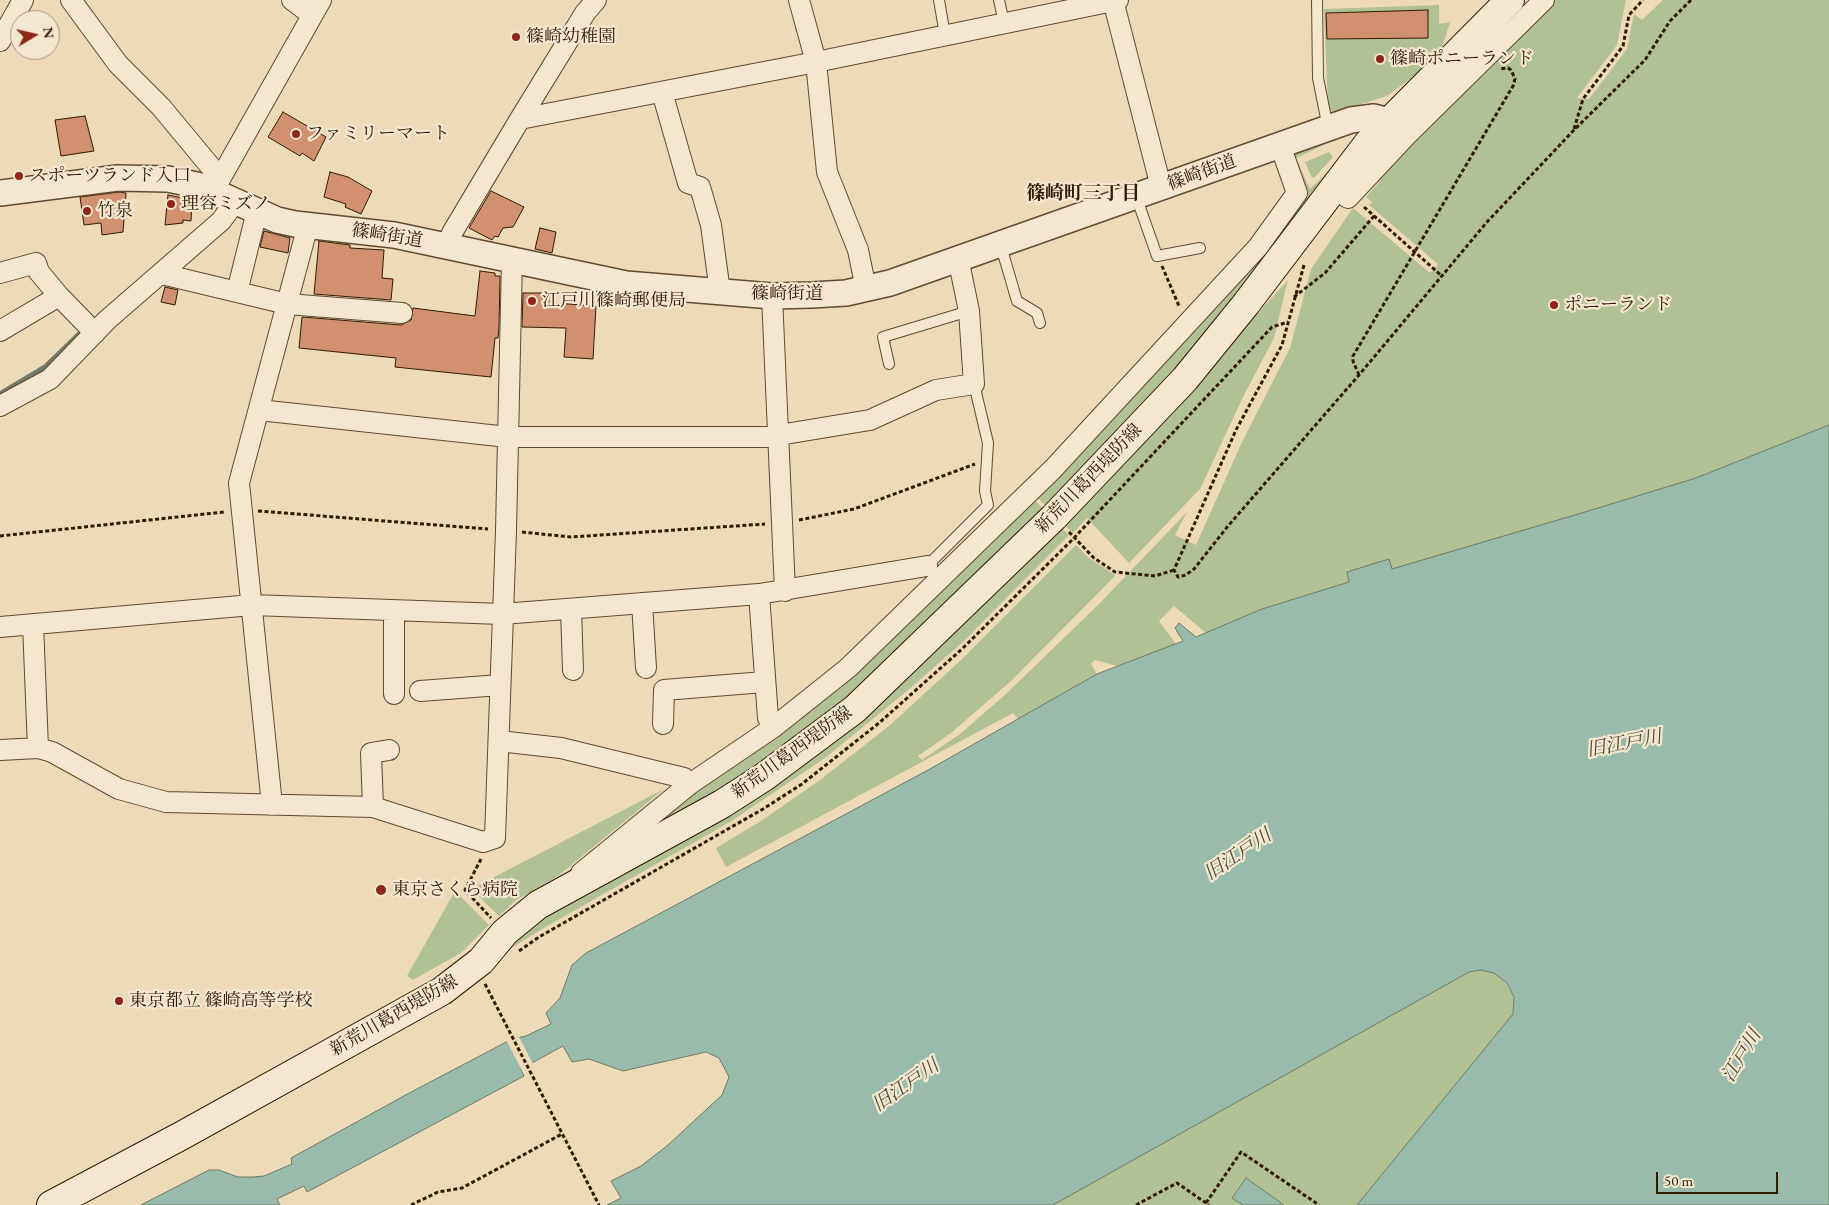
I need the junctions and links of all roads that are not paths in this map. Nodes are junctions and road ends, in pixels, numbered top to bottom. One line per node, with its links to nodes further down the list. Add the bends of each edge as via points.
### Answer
1 (23, 0): 16 (street)
2 (71, 0): 26 (street, via 118,64 162,107)
3 (292, 0): 13 (street)
4 (798, 0): 17 (street)
5 (939, 0): 15 (lane)
6 (999, 0): 14 (lane)
7 (1113, 0): 8 (street); 14 (street); 23 (street)
8 (1118, 0)
9 (1316, 0): 21 (lane, via 1318,78)
10 (1510, 0): 20 (main road)
11 (1544, 0): 24 (street, via 1348,198)
12 (591, 2): 19 (street)
13 (316, 7): 26 (street)
14 (1004, 23): 15 (street)
15 (946, 35): 17 (street)
16 (0, 41)
17 (816, 62): 18 (street); 36 (street, via 827,172 858,250)
18 (662, 92): 19 (street); 38 (street, via 688,183 700,187 706,206)
19 (520, 119): 30 (street, via 452,233)
20 (1388, 121): 21 (street, 篠崎街道, via 1368,117); 24 (main road, 新荒川葛西堤防線)
21 (1328, 128): 22 (street, 篠崎街道)
22 (1280, 145): 23 (street, 篠崎街道); 70 (street, via 1297,193 1258,247 1025,496 848,668)
23 (1161, 187): 27 (street, 篠崎街道)
24 (1334, 187): 78 (main road, 新荒川葛西堤防線, via 1186,379 1047,523 855,709 722,804)
25 (0, 193): 26 (street, 篠崎街道, via 148,177 187,182)
26 (231, 196): 28 (street, 篠崎街道, via 278,220); 35 (street, via 221,221); 37 (street)
27 (1135, 196): 29 (street, 篠崎街道); 31 (lane, via 1158,256)
28 (308, 226): 30 (street, 篠崎街道, via 394,235); 41 (street)
29 (1000, 242): 32 (street, 篠崎街道); 44 (lane, via 1017,301 1037,313)
30 (449, 246): 33 (street, 篠崎街道)
31 (1200, 248)
32 (958, 258): 36 (street, 篠崎街道); 42 (street)
33 (512, 259): 38 (street, 篠崎街道, via 626,284); 52 (street)
34 (0, 273): 39 (street, via 36,263 39,272)
35 (162, 274): 37 (street); 46 (street)
36 (866, 289): 40 (street, 篠崎街道, via 846,293)
37 (238, 292): 41 (street)
38 (720, 292): 40 (street, 篠崎街道)
39 (59, 296): 45 (street); 46 (street)
40 (772, 296): 51 (street)
41 (287, 304): 43 (street); 50 (street)
42 (969, 311): 47 (lane, via 883,337); 48 (street)
43 (402, 313)
44 (1040, 323)
45 (0, 331)
46 (95, 333): 49 (street, via 50,379)
47 (889, 364)
48 (974, 384): 51 (street, via 936,390 870,420); 53 (lane, via 988,442 985,491 988,505)
49 (0, 406)
50 (259, 410): 52 (street); 57 (street, via 239,483)
51 (777, 436): 52 (street); 54 (street)
52 (508, 437): 60 (street)
53 (927, 566): 54 (street)
54 (784, 591): 55 (street)
55 (759, 594): 56 (street); 65 (street)
56 (642, 603): 58 (street); 63 (street)
57 (252, 605): 59 (street); 61 (street); 76 (street)
58 (571, 609): 60 (street); 64 (street)
59 (394, 611): 60 (street); 68 (street)
60 (502, 614): 66 (street)
61 (33, 624): 62 (street); 72 (street)
62 (0, 627)
63 (646, 668)
64 (573, 670)
65 (764, 682): 69 (street, via 664,690); 70 (street, via 768,718)
66 (500, 685): 67 (street); 71 (street)
67 (420, 691)
68 (394, 694)
69 (663, 724)
70 (774, 727): 75 (street)
71 (499, 741): 75 (street, via 561,748 684,778); 77 (street, via 497,836 491,841 483,842)
72 (38, 748): 73 (street); 76 (street, via 52,752 118,789 166,802)
73 (0, 750)
74 (389, 750): 77 (street, via 371,753)
75 (690, 784): 78 (street, via 598,857)
76 (272, 804): 77 (street)
77 (373, 807)
78 (562, 891): 79 (main road, 新荒川葛西堤防線, via 522,917 481,961 442,991)
79 (51, 1205)

